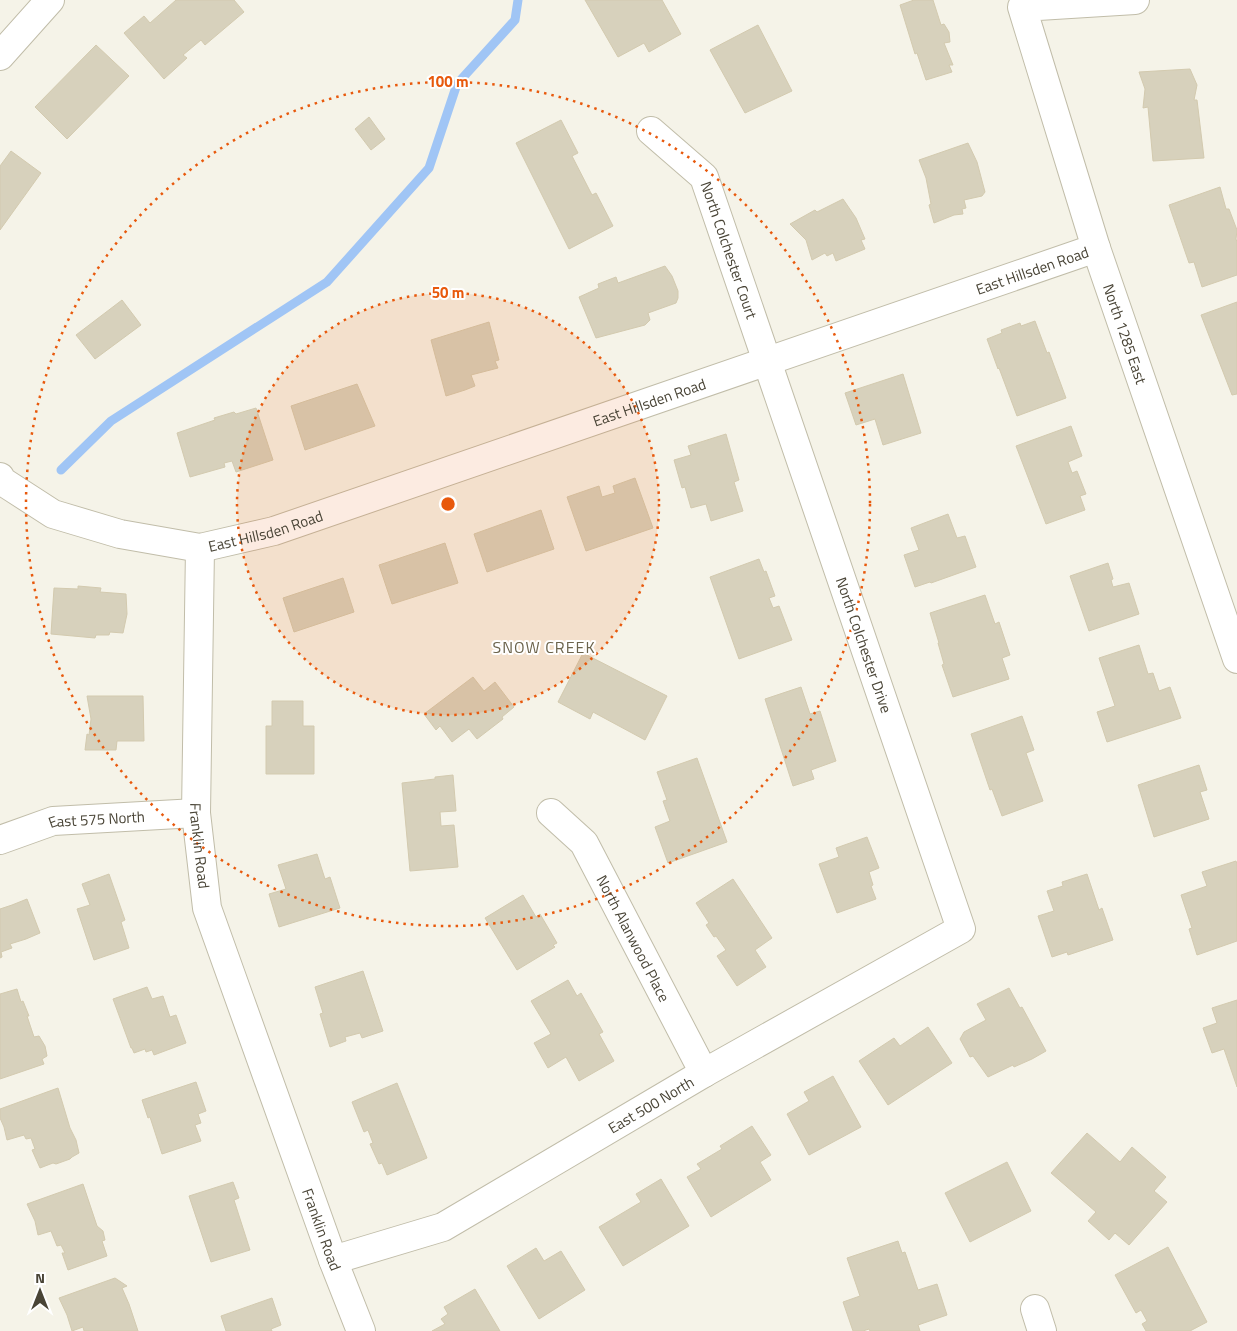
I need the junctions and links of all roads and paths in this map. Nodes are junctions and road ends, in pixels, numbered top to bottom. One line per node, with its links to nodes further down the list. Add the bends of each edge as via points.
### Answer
1 (50, 0): 3 (street)
2 (1134, 0): 5 (street, North 1285 East, via 1022,7)
3 (0, 56)
4 (651, 131): 6 (street, North Colchester Court, via 704,177)
5 (1096, 248): 6 (street, East Hillsden Road); 9 (street, North 1285 East)
6 (767, 361): 8 (street, East Hillsden Road, via 274,530); 13 (street, North Colchester Drive)
7 (0, 477): 8 (street, via 53,514 120,534)
8 (200, 548): 10 (street, Franklin Road)
9 (1237, 659)
10 (196, 813): 12 (street, East 575 North, via 53,821); 15 (street, Franklin Road, via 207,908)
11 (551, 813): 14 (street, North Alanwood Place, via 584,843)
12 (0, 840)
13 (961, 928): 14 (street, East 500 North)
14 (704, 1073): 15 (street, East 500 North, via 444,1227)
15 (333, 1260): 16 (street, Franklin Road)
16 (361, 1331)

